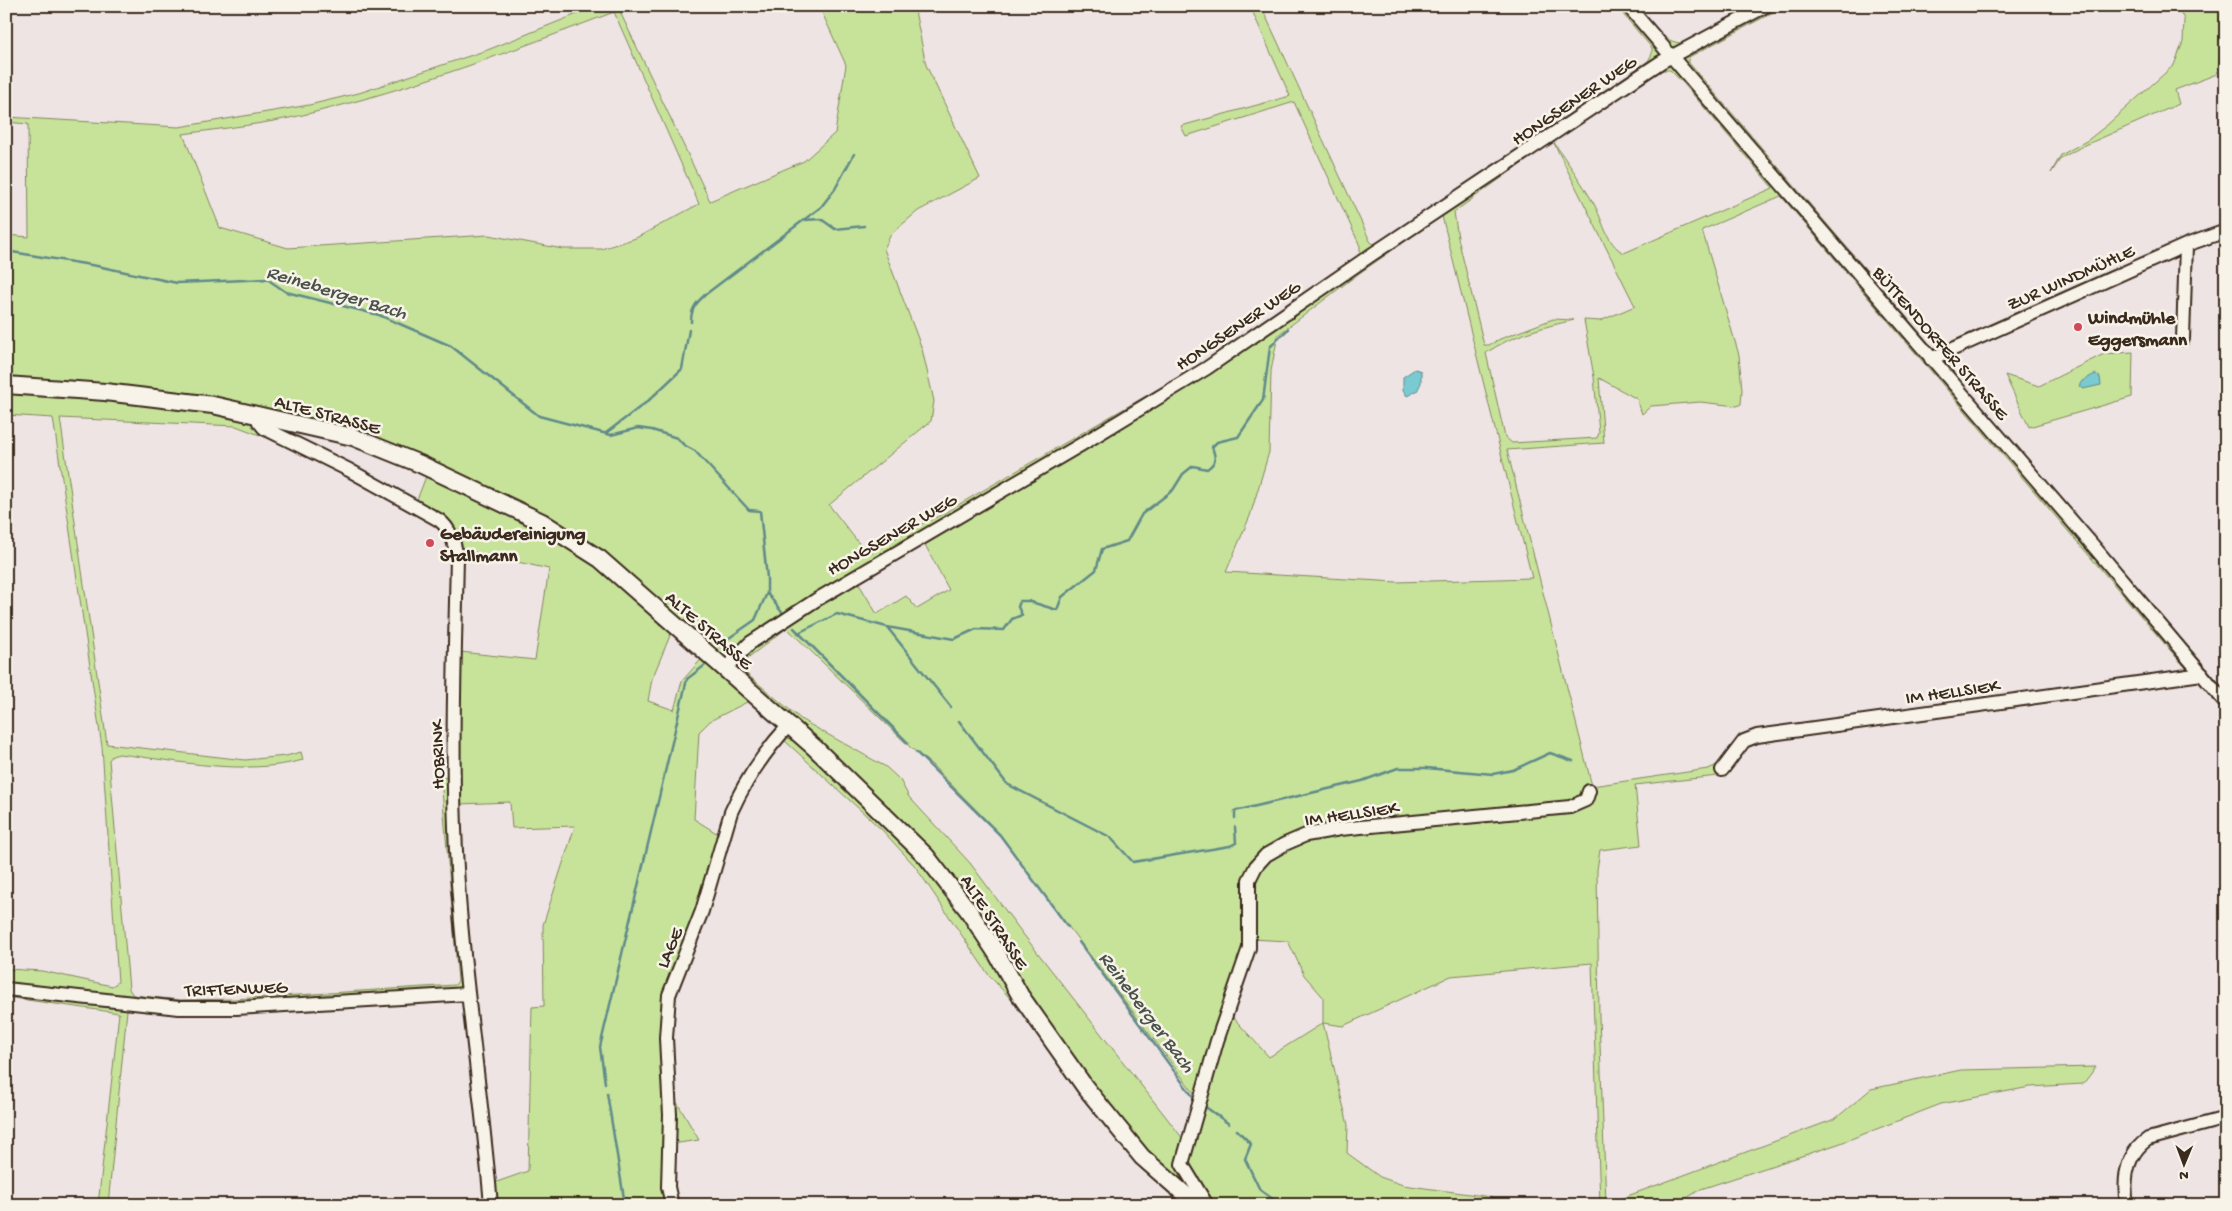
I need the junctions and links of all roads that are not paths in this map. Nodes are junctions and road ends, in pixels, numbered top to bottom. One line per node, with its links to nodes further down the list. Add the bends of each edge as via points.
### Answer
1 (1628, 6): 3 (street, BÜTTENDORFER STRASSE)
2 (1766, 6): 3 (street, HONGSENER WEG)
3 (1670, 57): 7 (street, BÜTTENDORFER STRASSE); 10 (street, HONGSENER WEG, via 1207,368 816,600 750,643)
4 (2226, 231): 5 (street, ZUR WINDMÜHLE)
5 (2186, 245): 6 (street); 7 (street, ZUR WINDMÜHLE)
6 (2183, 339)
7 (1931, 359): 11 (street, BÜTTENDORFER STRASSE)
8 (6, 385): 9 (main road, ALTE STRASSE, via 203,404)
9 (261, 416): 10 (main road, ALTE STRASSE, via 353,437 420,464 542,522 600,559); 17 (street, HOBRINK, via 259,422 264,428 349,470 438,520 447,526 454,544 456,852)
10 (726, 668): 13 (main road, ALTE STRASSE)
11 (2202, 674): 12 (street, BÜTTENDORFER STRASSE); 14 (street, IM HELLSIEK, via 1757,736 1744,740)
12 (2226, 703)
13 (789, 725): 20 (street, LAGE, via 774,742 734,804 702,912 669,995 666,1038 670,1115 668,1188); 21 (main road, ALTE STRASSE, via 926,856 968,910 1025,1004 1085,1087 1142,1157)
14 (1722, 770)
15 (1589, 791): 22 (street, IM HELLSIEK, via 1586,800 1570,807 1340,829 1306,835 1266,855 1249,880 1249,948 1182,1164)
16 (6, 989): 17 (street, TRIFTENWEG, via 179,1008 236,1008)
17 (468, 994): 19 (street, HOBRINK)
18 (2226, 1118): 23 (street, via 2148,1139 2141,1144 2125,1177)
19 (491, 1205)
20 (672, 1205)
21 (1197, 1205)
22 (1207, 1205)
23 (2127, 1205)

